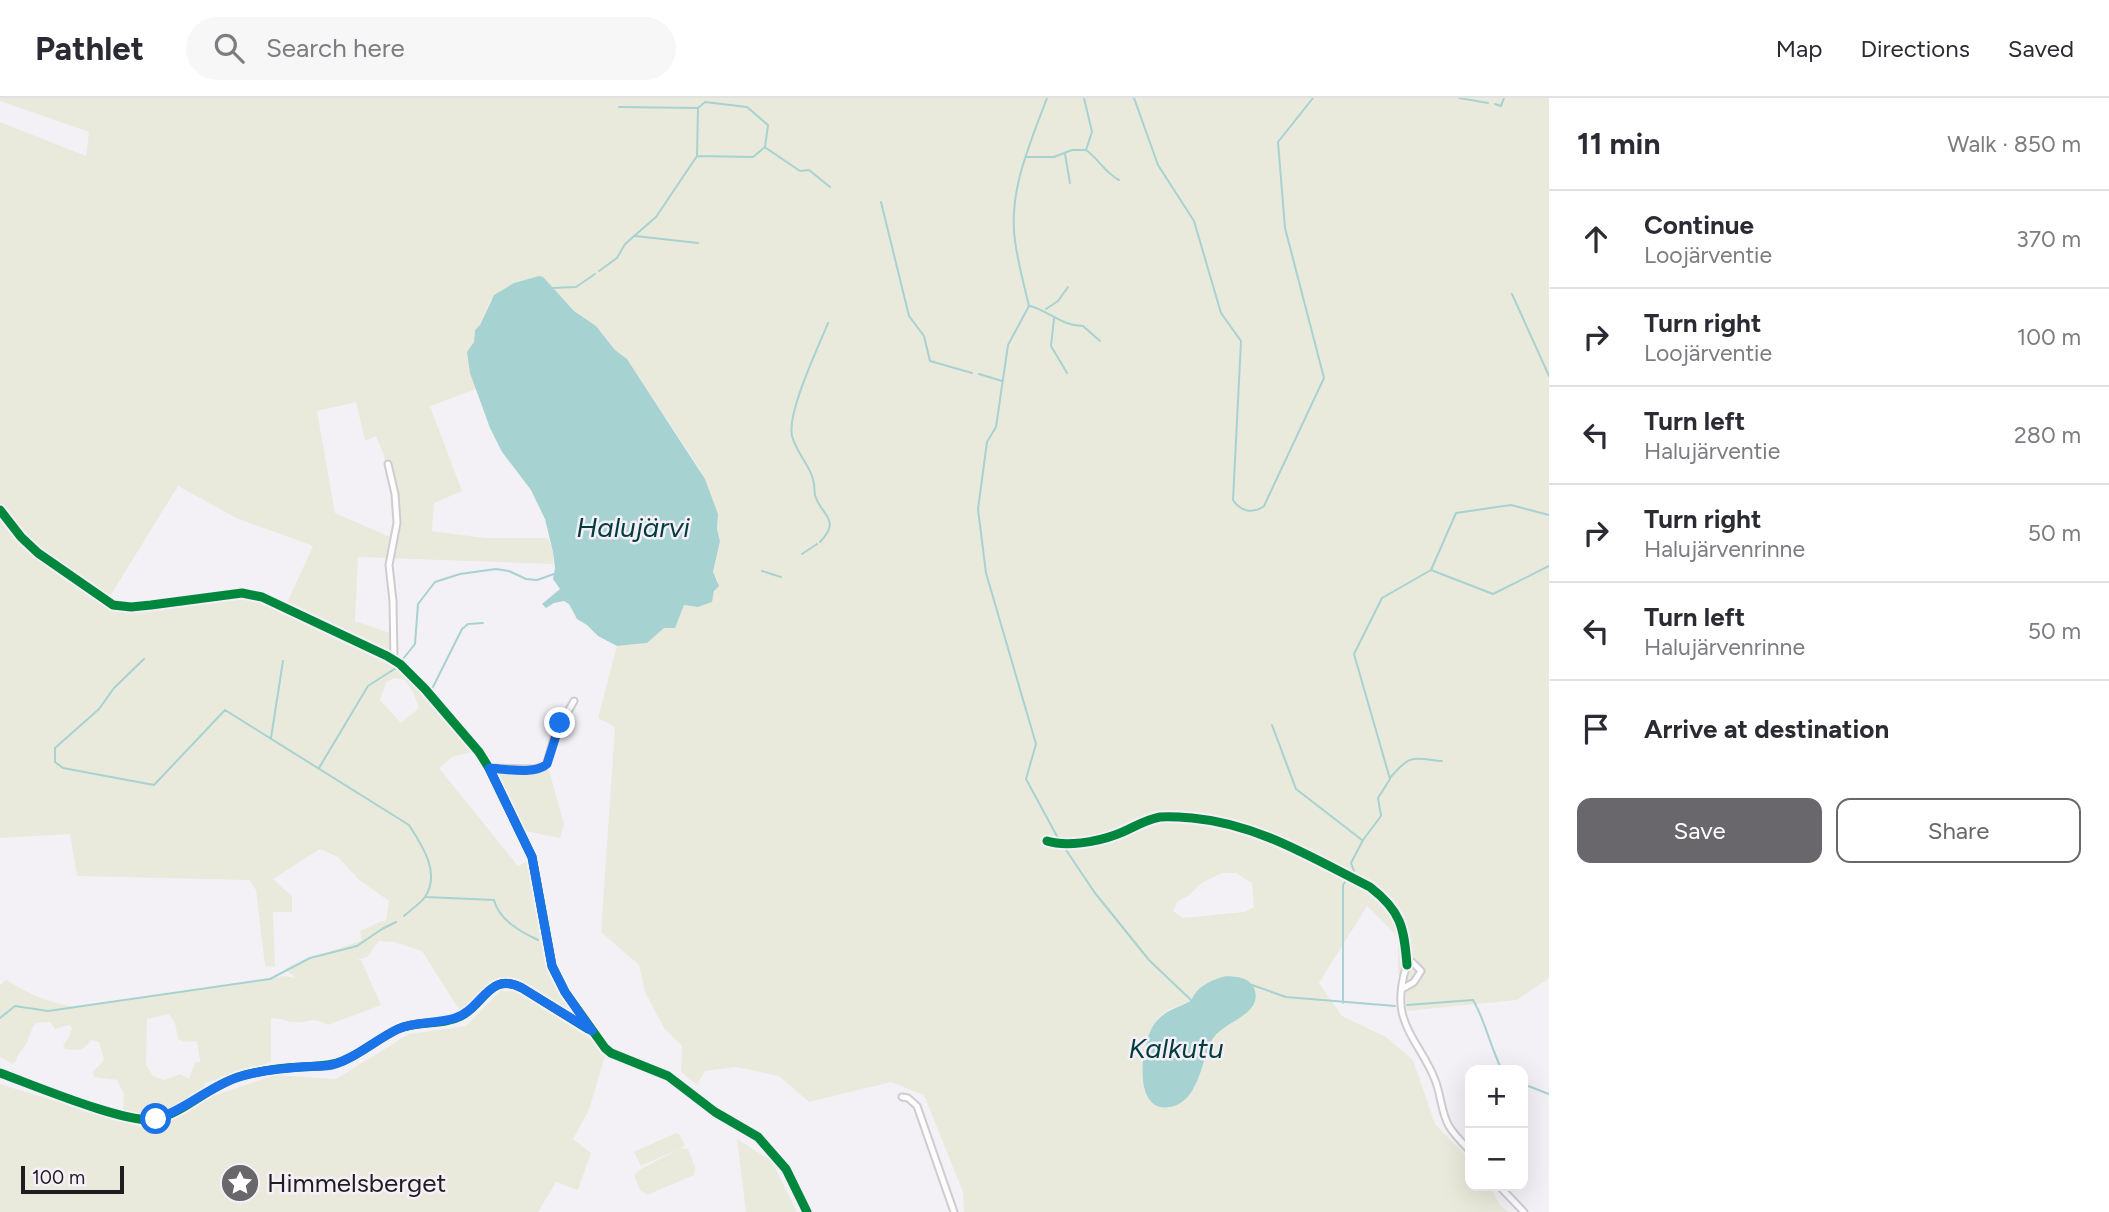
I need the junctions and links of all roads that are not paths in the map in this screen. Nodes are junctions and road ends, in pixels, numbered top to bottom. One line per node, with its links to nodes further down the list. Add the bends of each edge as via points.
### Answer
1 (388, 464): 3 (street, via 397,523 389,565)
2 (0, 510): 3 (street, via 38,553 113,605 131,607 242,593 262,597)
3 (394, 660): 5 (street, via 425,689)
4 (574, 701): 5 (street, via 543,768)
5 (489, 768): 9 (street, via 532,857 552,966)
6 (1047, 841): 7 (street, via 1087,841 1172,817 1214,820 1279,841 1382,897 1404,931)
7 (1407, 965): 8 (street); 8 (street, via 1412,962 1421,971)
8 (1402, 989): 12 (street, via 1405,1023 1435,1079 1450,1128)
9 (592, 1031): 10 (street, via 522,988 503,983 495,985 463,1016 399,1028 330,1065 237,1077 165,1116 146,1120); 14 (street, via 611,1053 668,1076 758,1137 786,1169)
10 (0, 1073)
11 (902, 1097): 15 (street, via 917,1106)
12 (1465, 1145)
13 (1504, 1191): 16 (street)
14 (807, 1212)
15 (954, 1212)
16 (1524, 1212)

